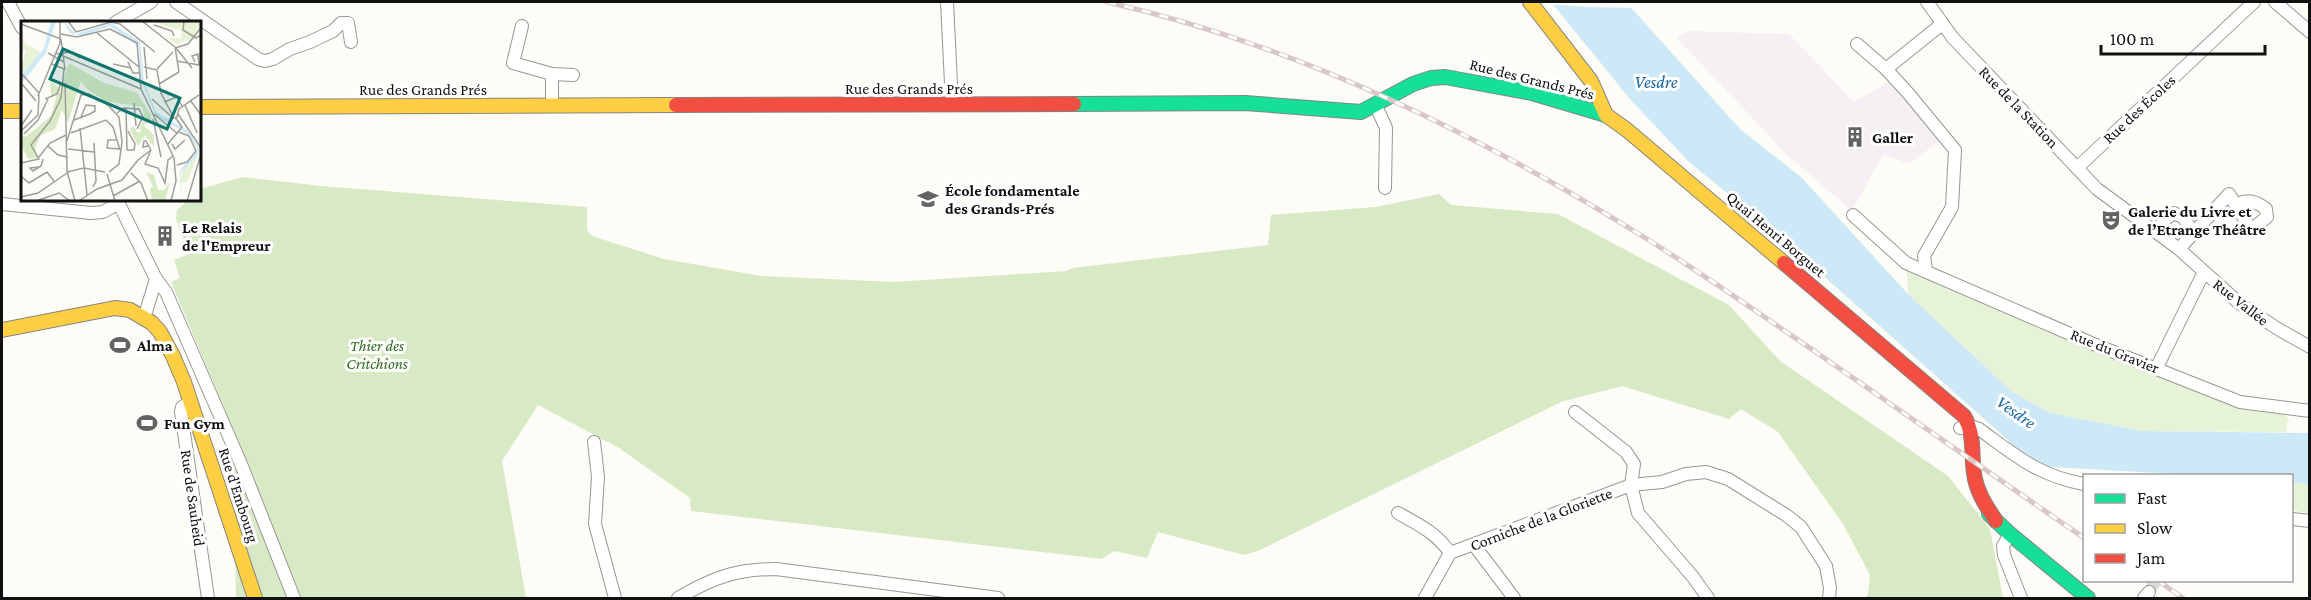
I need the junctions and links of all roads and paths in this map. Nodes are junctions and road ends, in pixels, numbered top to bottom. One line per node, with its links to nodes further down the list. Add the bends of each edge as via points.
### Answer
1 (8, 2): 11 (street)
2 (152, 2): 9 (street)
3 (176, 2): 14 (street, via 265,61 333,31 341,23 348,23)
4 (947, 2): 20 (street)
5 (1927, 2): 10 (street, Rue de la Station)
6 (2254, 2): 28 (street, Rue des Écoles)
7 (2275, 2): 13 (street)
8 (1531, 3): 19 (main road, Quai Henri Borguet)
9 (118, 21)
10 (1942, 24): 16 (street); 28 (street, Rue de la Station)
11 (21, 26)
12 (522, 26): 17 (street, via 513,63)
13 (2310, 32)
14 (351, 42)
15 (1857, 44): 16 (street)
16 (1886, 69): 38 (street, via 1955,150 1952,207 1924,256)
17 (552, 74): 18 (street); 22 (street)
18 (573, 75)
19 (1591, 81): 21 (main road, via 1588,95); 27 (main road, Quai Henri Borguet)
20 (952, 104): 22 (main road, Rue des Grands Prés); 23 (main road, Rue des Grands Prés, via 1245,103 1361,112)
21 (1577, 105): 23 (main road, Rue des Grands Prés, via 1514,88 1450,77 1430,78 1406,87); 27 (main road, Rue des Grands Prés)
22 (552, 106): 24 (main road, Rue des Grands Prés)
23 (1376, 106): 29 (street, via 1386,128)
24 (201, 107)
25 (2, 111): 26 (main road)
26 (21, 111)
27 (1606, 115): 48 (main road, Quai Henri Borguet, via 1951,405)
28 (2077, 168): 30 (street, Rue de la Station)
29 (1385, 188)
30 (2097, 189): 35 (street, Rue Vallée)
31 (118, 201): 32 (street, via 103,212 91,213); 40 (street)
32 (2, 204)
33 (2236, 204): 36 (street, via 2229,194)
34 (1853, 215): 38 (street, Rue du Gravier, via 1906,263)
35 (2157, 232): 36 (street, via 2163,220 2174,213 2184,218); 37 (street, Rue Vallée)
36 (2193, 233): 37 (street)
37 (2179, 249): 39 (street, Rue Vallée)
38 (1926, 270): 44 (street, Rue du Gravier)
39 (2204, 272): 43 (street, Rue Vallée, via 2253,313); 44 (street)
40 (156, 279): 41 (street); 60 (street, via 178,318)
41 (145, 315): 42 (main road, via 116,308); 45 (main road, Rue d'Embourg, via 176,363)
42 (2, 330)
43 (2310, 347)
44 (2157, 368): 46 (street, Rue du Gravier, via 2240,402)
45 (191, 402): 58 (street, Rue de Sauheid, via 181,412); 59 (main road, Rue d'Embourg)
46 (2310, 411)
47 (1575, 412): 51 (street, Corniche de la Gloriette, via 1626,453 1634,464)
48 (1965, 427): 50 (street, via 1979,429 2036,469 2060,480); 55 (main road, via 1966,477 1977,502)
49 (594, 442): 61 (street, via 598,477 595,525)
50 (2083, 484)
51 (1630, 485): 56 (street, Corniche de la Gloriette); 66 (street, Corniche de la Gloriette, via 1638,513); 67 (street, Corniche de la Gloriette, via 1706,472 1728,479 1801,527 1826,566)
52 (1398, 513): 57 (street, Corniche de la Gloriette, via 1426,528)
53 (2293, 519): 54 (street)
54 (2310, 521)
55 (2010, 534): 68 (street, via 2003,546 2004,555); 69 (main road)
56 (1474, 545): 57 (street, Corniche de la Gloriette); 65 (street)
57 (1450, 553): 64 (street, Corniche de la Gloriette)
58 (208, 598)
59 (255, 598)
60 (294, 598)
61 (615, 598)
62 (678, 598): 63 (street, via 728,573 776,569)
63 (998, 598)
64 (1425, 598)
65 (1514, 598)
66 (1708, 598)
67 (1829, 598)
68 (2022, 598)
69 (2088, 598)

